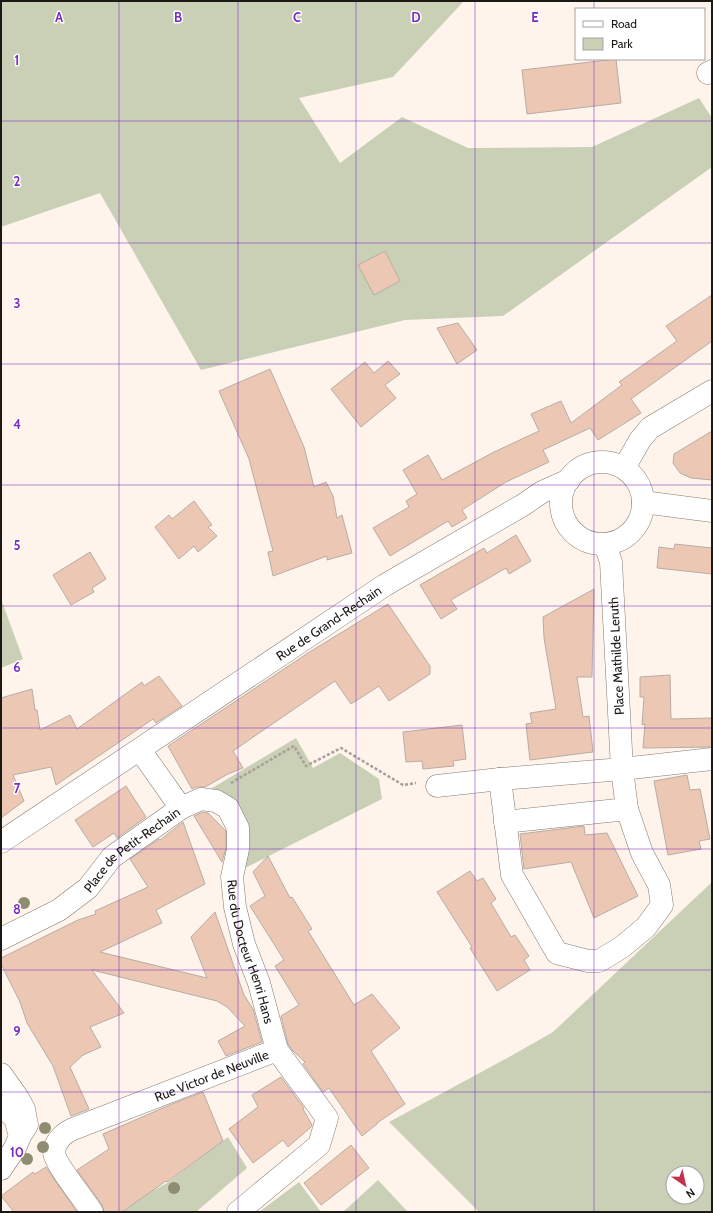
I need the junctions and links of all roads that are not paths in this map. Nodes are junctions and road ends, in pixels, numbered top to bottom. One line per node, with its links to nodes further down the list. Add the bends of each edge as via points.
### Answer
1 (712, 391): 2 (street, via 650,428)
2 (624, 468): 3 (street, via 602,462 589,464); 4 (street, via 638,482)
3 (569, 480): 5 (street, Rue de Grand-Rechain, via 542,492); 7 (street, via 563,490)
4 (643, 502): 6 (street); 8 (street, via 642,514 628,535)
5 (523, 505): 7 (street); 9 (street, Rue de Grand-Rechain, via 385,585)
6 (712, 511)
7 (563, 513): 8 (street, via 568,526 578,536 591,542)
8 (605, 544): 11 (street, Place Mathilde Leruth, via 611,562)
9 (140, 750): 14 (street, Place de Petit-Rechain); 17 (street)
10 (712, 759): 11 (street)
11 (622, 769): 12 (street); 15 (street, Place Mathilde Leruth)
12 (500, 779): 13 (street); 16 (street, Place Mathilde Leruth)
13 (437, 786)
14 (181, 808): 18 (street, Place de Petit-Rechain, via 112,857 88,888 59,910); 19 (street, Rue du Docteur Henri Hans, via 201,799 216,801 228,808 238,828 238,849 232,877 235,907)
15 (627, 809): 16 (street); 16 (street, Place Mathilde Leruth, via 642,853 659,885 662,905 646,926 622,947 599,961 588,961 557,953 512,875)
16 (505, 822)
17 (1, 842)
18 (1, 939)
19 (277, 1050): 24 (street, Rue Victor de Neuville, via 64,1133 54,1150 55,1155); 25 (street, Rue Victor de Neuville, via 327,1118 319,1145)
20 (1, 1074): 22 (street, via 24,1109 27,1125)
21 (1, 1106): 22 (street, via 15,1118)
22 (20, 1136): 23 (street)
23 (1, 1169)
24 (92, 1212)
25 (238, 1212)

